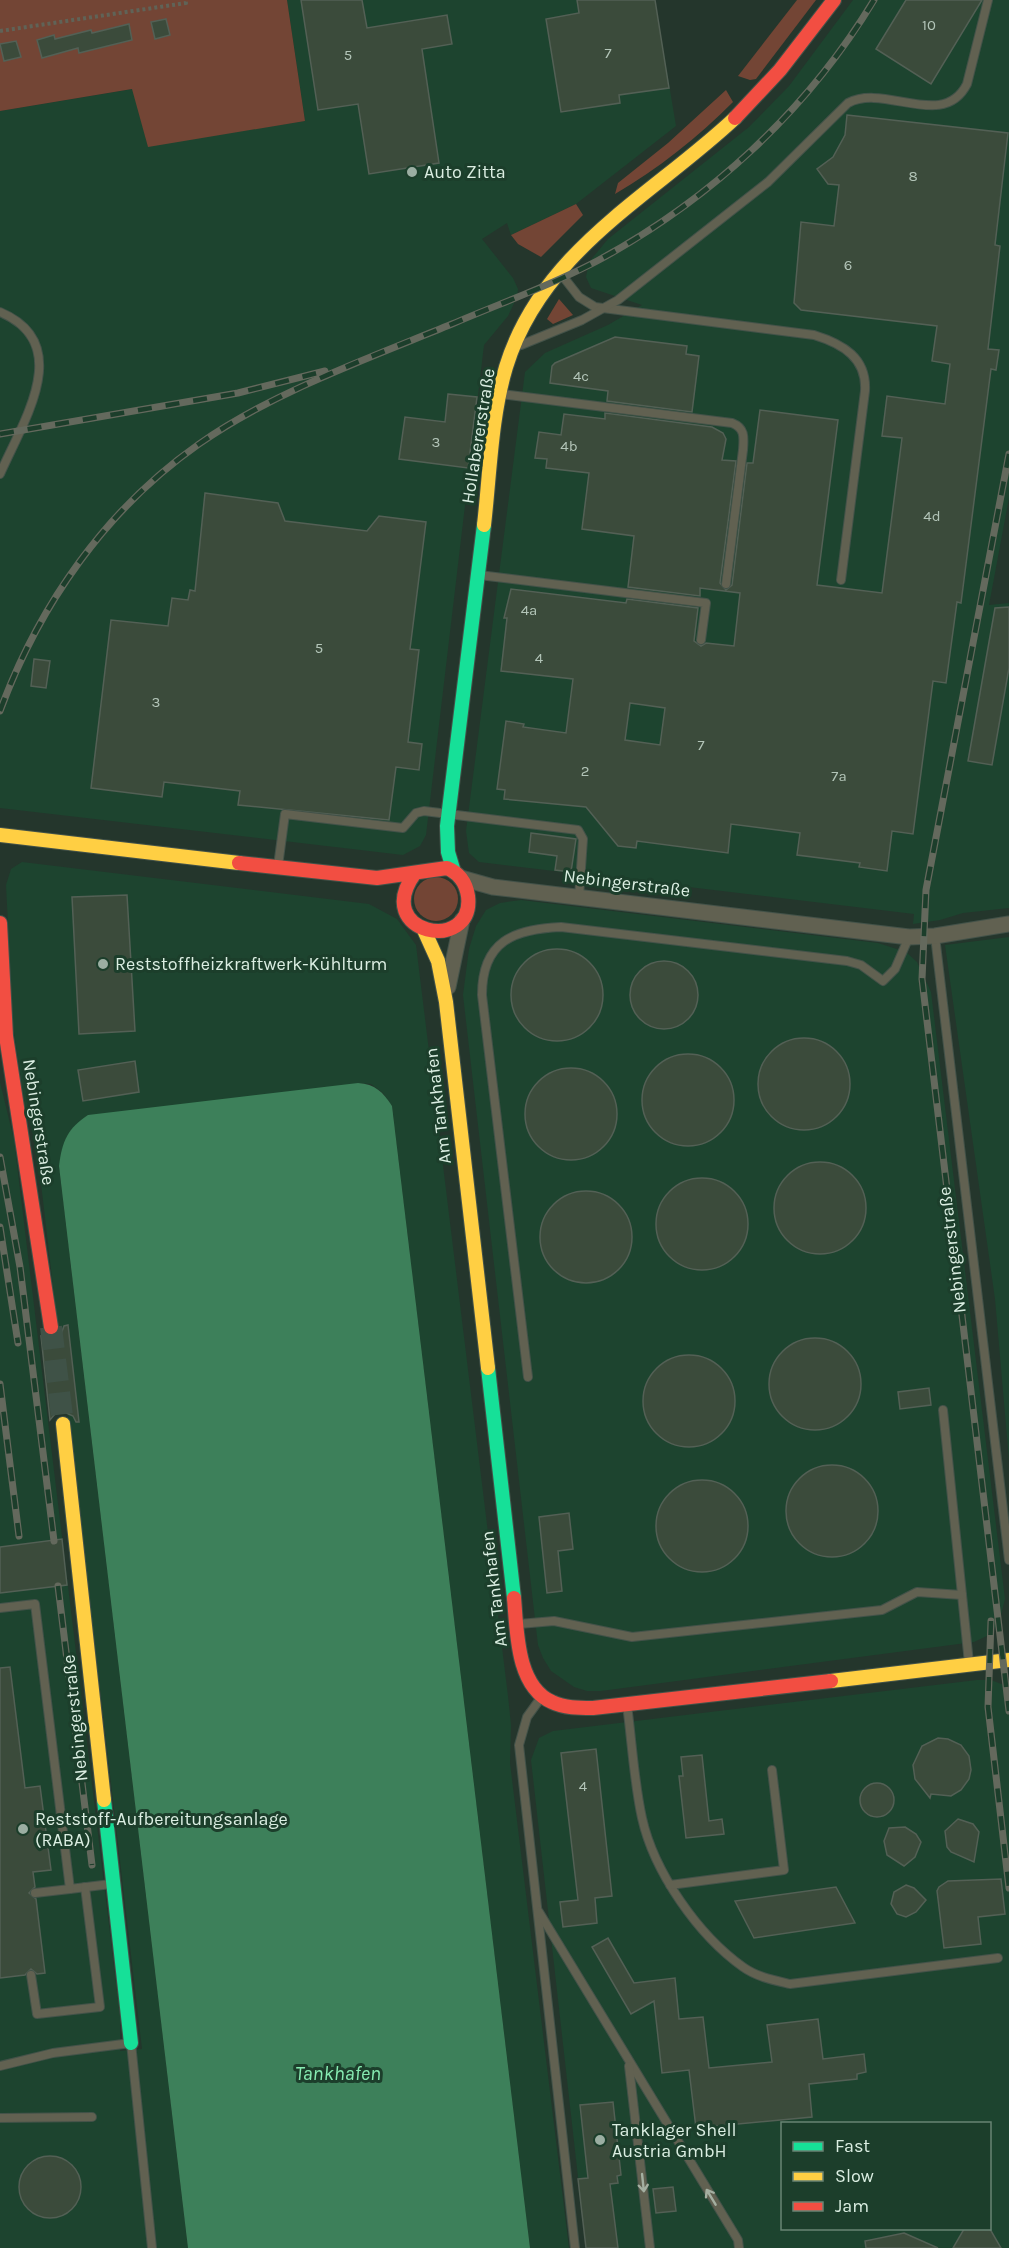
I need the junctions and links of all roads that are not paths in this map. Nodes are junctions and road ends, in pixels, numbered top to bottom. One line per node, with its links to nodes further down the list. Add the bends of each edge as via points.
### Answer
1 (834, 0): 3 (street, Hollabererstraße, via 793,57 747,106 686,161 606,223)
2 (988, 0): 4 (lane, via 968,84 962,94 942,105 863,99 848,103 760,189)
3 (560, 273): 4 (lane, via 584,302); 6 (street, Hollabererstraße, via 526,322)
4 (605, 308): 6 (lane); 10 (lane, via 814,335 855,356 865,384)
5 (0, 312): 8 (lane, via 26,330 41,362 39,382)
6 (514, 348): 7 (street, Hollabererstraße)
7 (500, 394): 9 (street, Hollabererstraße); 11 (lane, via 740,427 744,434 743,450)
8 (0, 474)
9 (477, 575): 12 (lane, via 706,603); 13 (street, Hollabererstraße)
10 (841, 579)
11 (726, 584)
12 (701, 640)
13 (448, 820): 15 (lane, via 424,811 416,813 403,828 285,814); 16 (street, Hollabererstraße, via 438,853); 17 (street, Hollabererstraße, via 448,852); 20 (lane, via 578,830 583,839)
14 (0, 835): 15 (street)
15 (278, 868): 18 (street)
16 (422, 870): 17 (street, via 444,867); 18 (street, via 382,878); 21 (street)
17 (457, 875): 19 (street, Nebingerstraße); 22 (street, via 468,891)
18 (356, 877): 21 (street)
19 (493, 886): 20 (street, Nebingerstraße); 22 (street, via 480,891)
20 (579, 897): 27 (street, Nebingerstraße)
21 (394, 899): 25 (street, via 412,923)
22 (465, 912): 25 (street, via 443,932); 28 (street, Am Tankhafen)
23 (0, 923): 29 (street, Nebingerstraße)
24 (1009, 924): 26 (street, Nebingerstraße)
25 (424, 930): 28 (street, Am Tankhafen, via 438,961)
26 (935, 936): 27 (street, Nebingerstraße); 34 (lane, Nebingerstraße)
27 (909, 937): 31 (lane, via 895,969 884,981 861,965 847,961 561,927 530,928 511,935 495,950 482,979 482,995)
28 (446, 1002): 37 (street, Am Tankhafen)
29 (2, 1015): 30 (street, Nebingerstraße)
30 (51, 1328)
31 (528, 1377)
32 (942, 1410): 35 (lane)
33 (63, 1424): 43 (street, Nebingerstraße)
34 (1009, 1560)
35 (962, 1595): 37 (lane, via 917,1592 882,1610 632,1637 554,1621); 39 (lane)
36 (0, 1608): 46 (lane, via 35,1604)
37 (517, 1624): 40 (street, Am Tankhafen, via 520,1653 528,1677)
38 (1009, 1660): 39 (street)
39 (969, 1664): 41 (street)
40 (541, 1697): 41 (street, via 565,1708); 48 (lane, via 527,1717 519,1745)
41 (627, 1704): 44 (lane, via 642,1818 655,1857)
42 (772, 1770): 44 (lane, via 784,1870)
43 (112, 1884): 45 (lane); 51 (street, Nebingerstraße)
44 (670, 1885): 49 (lane, via 713,1939 743,1967 766,1979 790,1984)
45 (85, 1887): 46 (lane); 50 (lane, via 100,2007 37,2014)
46 (70, 1889): 47 (lane)
47 (35, 1893)
48 (537, 1908): 52 (lane); 57 (lane)
49 (998, 1958)
50 (31, 1975)
51 (131, 2043): 53 (lane, via 53,2053); 56 (lane)
52 (629, 2062): 58 (lane, one-way to 58); 59 (lane, one-way to 52, via 738,2240)
53 (0, 2066)
54 (92, 2117): 55 (lane)
55 (0, 2118)
56 (152, 2248)
57 (575, 2248)
58 (650, 2248)
59 (739, 2248)

